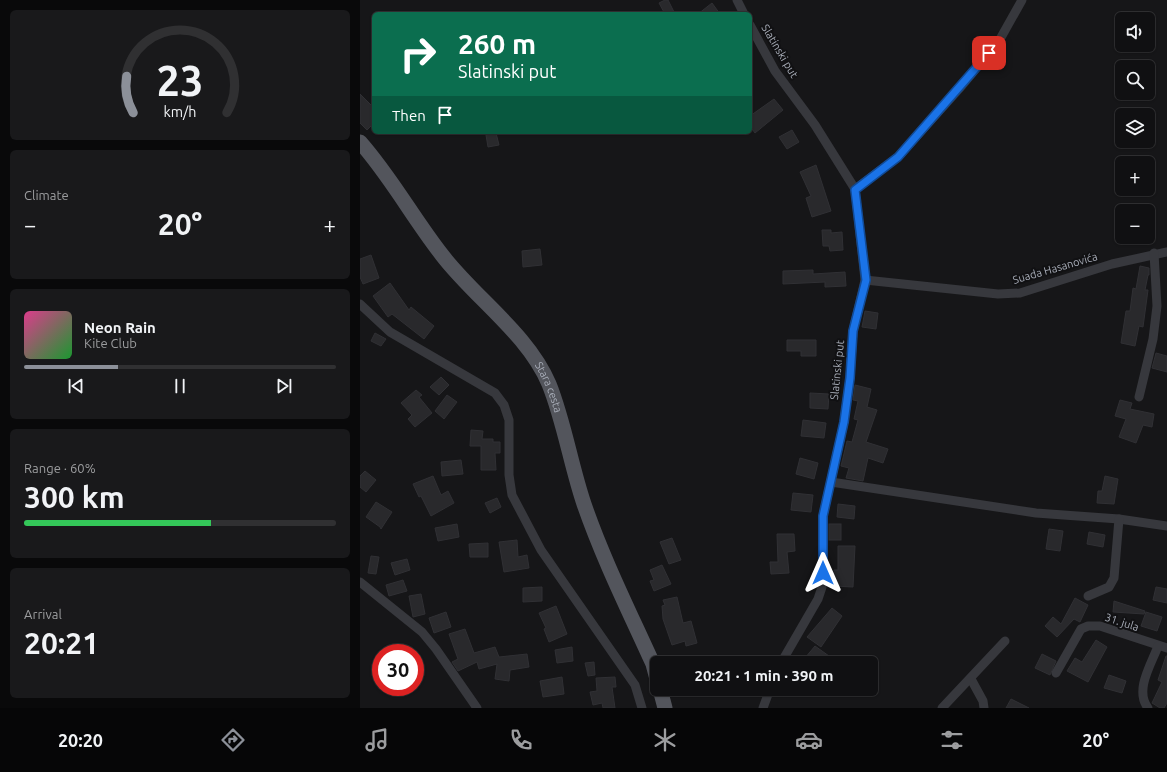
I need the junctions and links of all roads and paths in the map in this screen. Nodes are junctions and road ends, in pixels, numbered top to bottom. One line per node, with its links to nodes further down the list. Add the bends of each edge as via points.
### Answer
1 (737, 0): 3 (street)
2 (1022, 0): 6 (street, via 999,41 959,89 898,157)
3 (743, 12)
4 (752, 29): 6 (street, Slatinski put, via 775,71 815,125)
5 (360, 142): 20 (main road, Stara cesta, via 377,160 442,256 508,326 535,359 549,384 584,503 601,548)
6 (855, 190): 9 (street, Slatinski put)
7 (1167, 252): 8 (street, Suada Hasanovića)
8 (1154, 253): 9 (street, Suada Hasanovića, via 1020,293 998,294); 11 (street, via 1157,306 1153,339)
9 (866, 280): 12 (street, Slatinski put, via 853,331 844,422)
10 (360, 304): 26 (street, via 390,332 495,393 504,405 509,420 509,475 512,495 541,550 634,685)
11 (1139, 397)
12 (831, 482): 13 (street, via 1036,513); 19 (street, Slatinski put, via 823,516 822,587 818,599)
13 (1119, 519): 14 (street); 16 (street, via 1114,578 1109,587)
14 (1167, 526)
15 (360, 582): 25 (street, via 422,632)
16 (1088, 596)
17 (1005, 641): 22 (street)
18 (1163, 647): 21 (street, 31. jula, via 1100,626 1088,626 1081,629); 31 (street, 31. jula, via 1142,687 1142,697)
19 (786, 656)
20 (650, 657)
21 (1056, 673)
22 (971, 679): 29 (street); 30 (street)
23 (662, 696): 27 (main road)
24 (767, 696): 28 (street)
25 (477, 708)
26 (642, 708)
27 (665, 708)
28 (762, 708)
29 (942, 708)
30 (984, 708)
31 (1148, 708)

